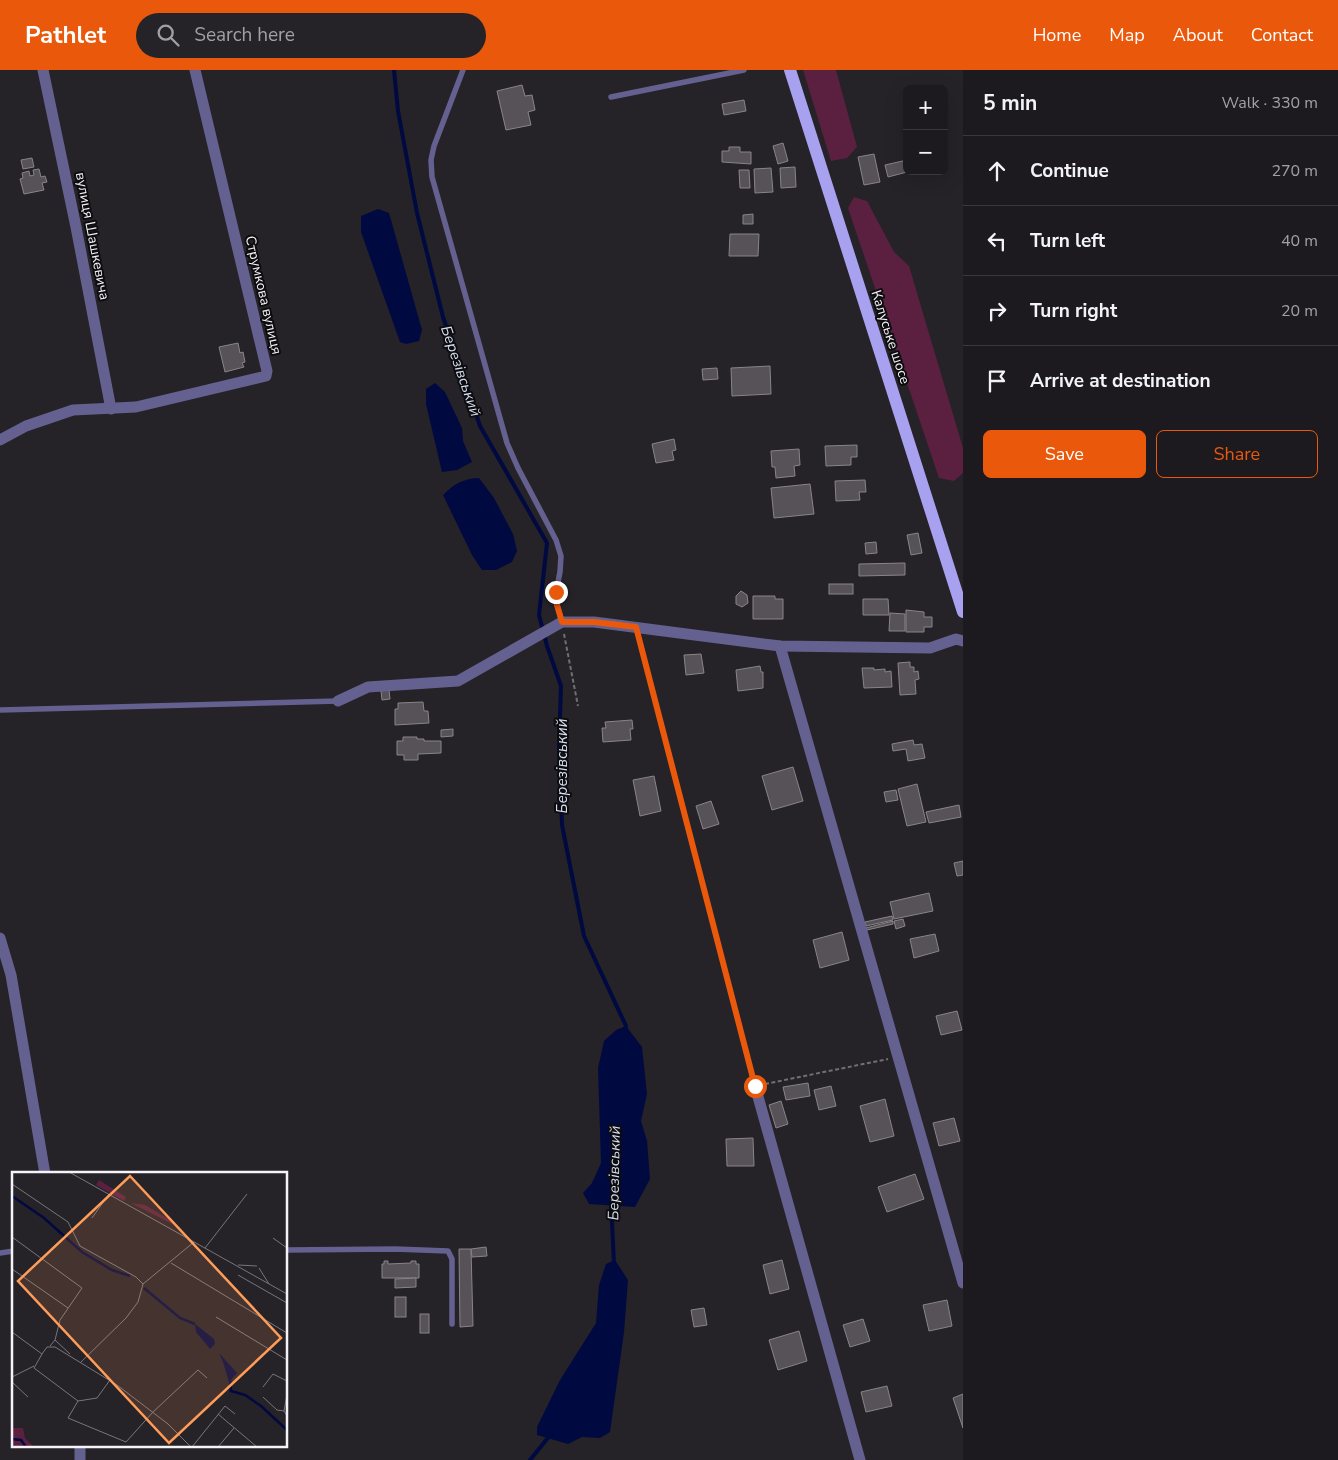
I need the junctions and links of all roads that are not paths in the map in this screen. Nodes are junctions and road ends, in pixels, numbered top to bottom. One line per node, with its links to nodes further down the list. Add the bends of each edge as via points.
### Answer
1 (43, 70): 7 (street, вулиця Шашкевича)
2 (195, 70): 7 (street, Струмкова вулиця, via 266,376 136,406)
3 (463, 70): 10 (lane, via 434,146 432,177 507,443 561,556 556,592)
4 (744, 70): 6 (lane)
5 (790, 70): 9 (main road, Калуське шосе)
6 (611, 97)
7 (111, 408): 8 (street, Струмкова вулиця, via 73,410 26,426)
8 (0, 440)
9 (963, 612)
10 (562, 622): 12 (street, via 594,622); 13 (street, via 458,681 368,687)
11 (963, 641): 12 (street, via 956,639 930,648)
12 (780, 646): 19 (street)
13 (338, 701): 14 (lane)
14 (0, 710)
15 (0, 938): 17 (street, via 10,975)
16 (755, 1086): 21 (street)
17 (45, 1172)
18 (288, 1250): 20 (lane, via 448,1251 452,1259)
19 (963, 1283)
20 (452, 1324)
21 (860, 1460)

